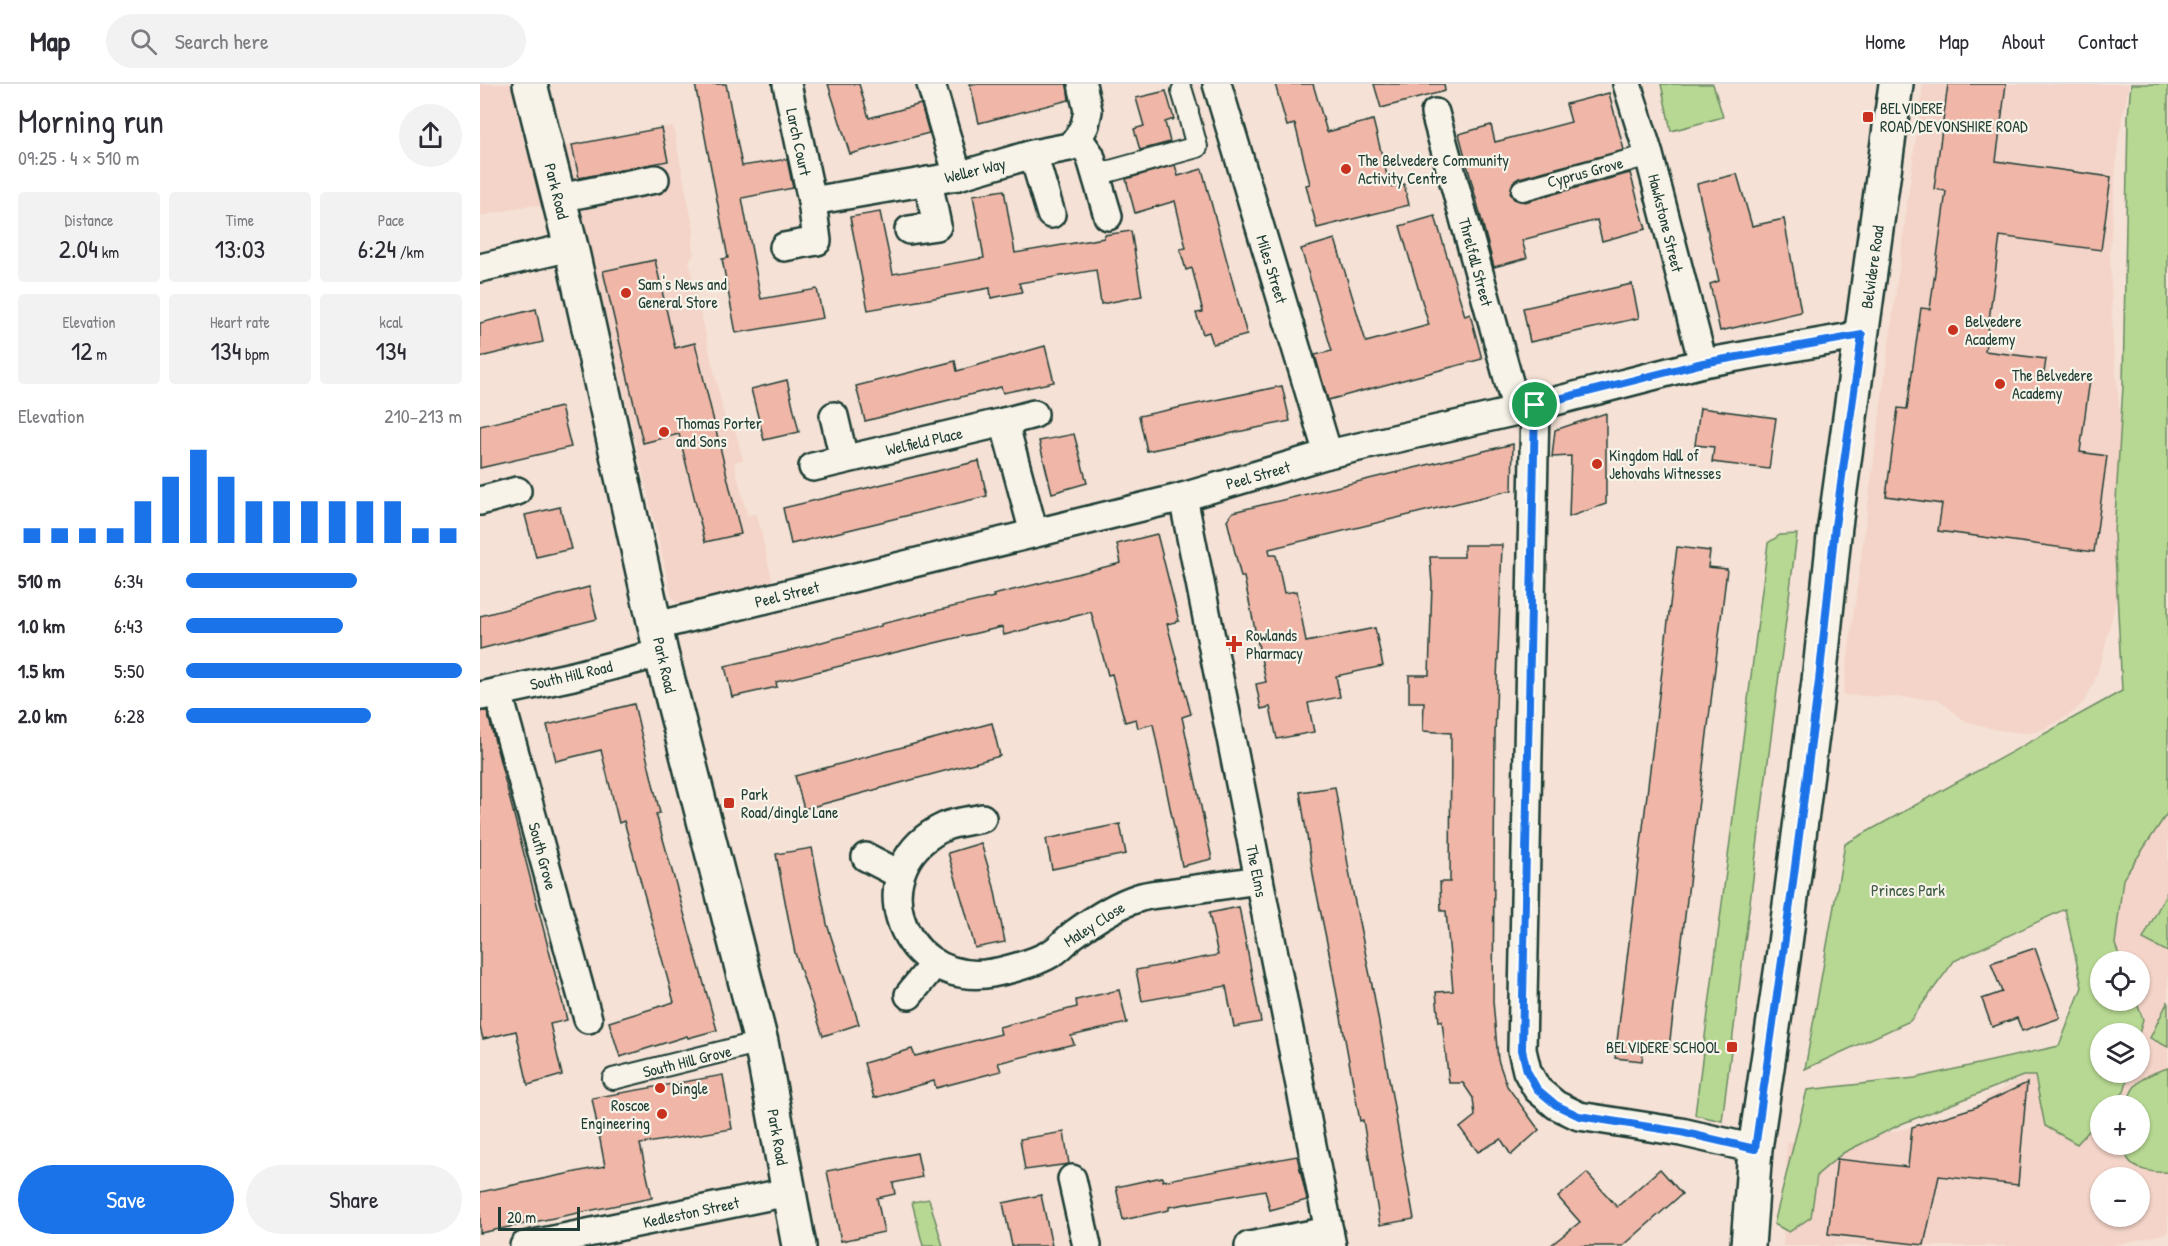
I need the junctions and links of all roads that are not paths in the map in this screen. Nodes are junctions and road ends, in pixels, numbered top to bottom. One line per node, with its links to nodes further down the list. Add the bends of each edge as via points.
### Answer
1 (530, 84): 18 (main road, Park Road)
2 (787, 84): 19 (street, Larch Court)
3 (931, 84): 14 (street)
4 (1082, 84): 10 (street, via 1088,111)
5 (1217, 84): 32 (street, Miles Street)
6 (1628, 84): 12 (street, Hawkstone Street)
7 (1896, 84): 26 (main road, Belvidere Road)
8 (1181, 87): 13 (street, via 1197,147)
9 (1435, 113): 28 (street, Threlfall Street)
10 (1078, 138): 11 (street, Weller Way, via 1069,147); 13 (street, via 1090,155)
11 (1033, 154): 14 (street, Weller Way); 20 (street)
12 (1649, 155): 17 (street, Cyprus Grove); 27 (street, Hawkstone Street)
13 (1096, 175): 21 (street)
14 (958, 176): 16 (street, Weller Way)
15 (656, 179): 18 (street)
16 (928, 181): 19 (street, Weller Way); 22 (street, via 937,225)
17 (1522, 190)
18 (559, 198): 23 (main road, Park Road)
19 (812, 201): 24 (street, Larch Court, via 817,241)
20 (1051, 214)
21 (1108, 216)
22 (909, 230)
23 (571, 247): 25 (street); 39 (main road, Park Road)
24 (784, 247)
25 (480, 268)
26 (1862, 335): 27 (street, Peel Street); 50 (main road, Belvidere Road)
27 (1703, 363): 28 (street, Peel Street)
28 (1526, 408): 32 (street, Peel Street); 50 (street, Threlfall Street, via 1522,1050 1527,1071 1537,1089 1556,1105 1579,1116 1681,1132)
29 (1034, 414): 31 (street, Welfield Place)
30 (834, 416): 33 (street)
31 (1004, 422): 33 (street, Welfield Place); 38 (street)
32 (1328, 454): 36 (street, Peel Street)
33 (844, 459): 34 (street, Welfield Place)
34 (813, 467)
35 (517, 491): 37 (street)
36 (1184, 497): 38 (street, Peel Street); 44 (street, The Elms)
37 (480, 501)
38 (1034, 533): 39 (street, Peel Street)
39 (659, 639): 40 (street, South Hill Road, via 573,676); 48 (main road, Park Road)
40 (489, 694): 47 (street, South Grove)
41 (982, 818): 43 (street, via 946,826 909,856)
42 (866, 857): 43 (street)
43 (899, 874): 45 (street, via 896,901 902,925)
44 (1259, 880): 45 (street, Maley Close, via 1139,897 1110,911 1051,954 1017,966 985,974 958,972); 53 (street, The Elms)
45 (934, 964): 46 (street)
46 (909, 995)
47 (588, 1019)
48 (761, 1042): 49 (street, South Hill Grove); 52 (main road, Park Road)
49 (613, 1079)
50 (1755, 1149): 54 (main road, Belvidere Road)
51 (1072, 1179): 57 (street)
52 (788, 1191): 55 (street, Kedleston Street); 56 (main road, Park Road)
53 (1330, 1238): 58 (street)
54 (1745, 1242)
55 (524, 1246)
56 (799, 1246)
57 (1087, 1246)
58 (1249, 1246)

